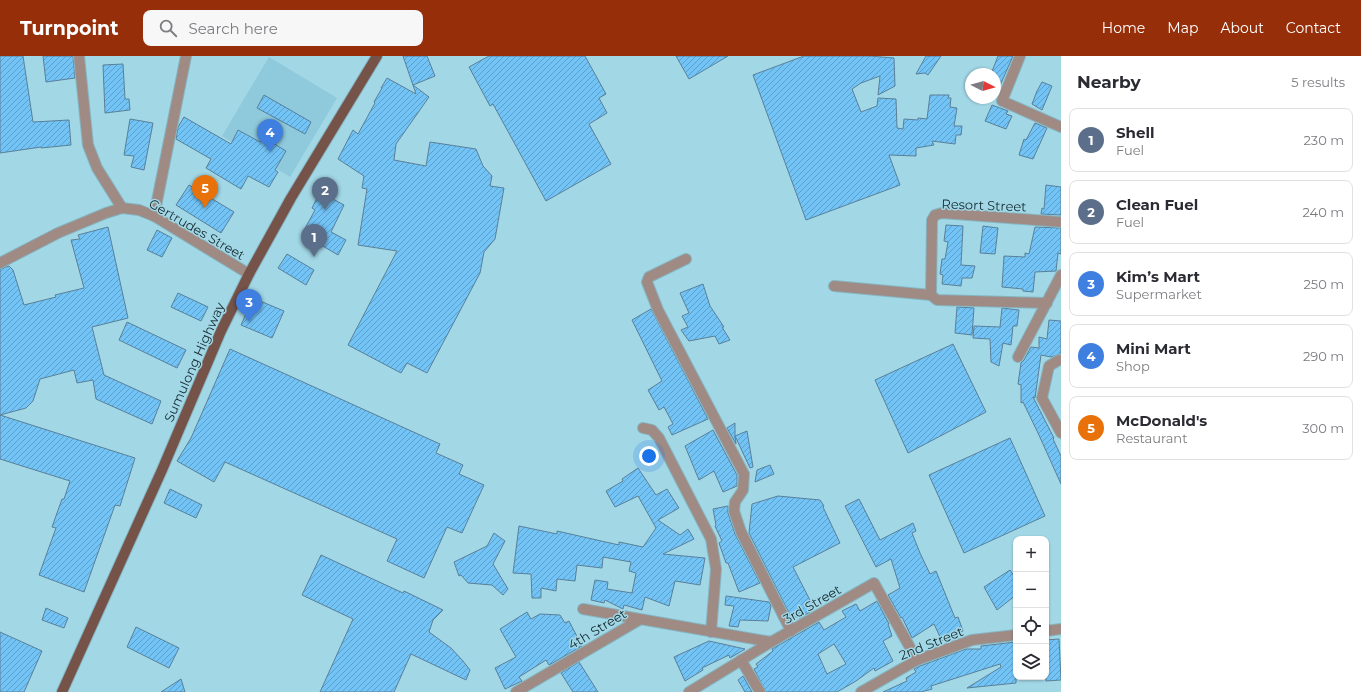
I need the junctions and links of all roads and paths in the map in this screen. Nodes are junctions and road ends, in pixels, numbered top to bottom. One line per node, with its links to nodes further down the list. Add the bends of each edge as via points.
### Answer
1 (79, 56): 6 (street, via 88,145 97,168)
2 (186, 56): 7 (street)
3 (377, 56): 11 (main road, Sumulong Highway, via 291,198)
4 (1020, 56): 5 (street, via 1002,101)
5 (1061, 127)
6 (122, 208): 7 (street, Gertrudes Street, via 139,210); 10 (street, Gertrudes Street, via 106,212 58,233)
7 (154, 216): 11 (street, Gertrudes Street)
8 (1061, 222): 14 (street, Resort Street, via 942,213 935,215 932,220)
9 (686, 260): 23 (street, via 649,276 646,282 658,310 744,474 743,490 735,502 734,510 741,532)
10 (0, 263)
11 (249, 274): 30 (main road, Sumulong Highway, via 221,331 162,470)
12 (1061, 275): 15 (street)
13 (834, 286): 14 (street)
14 (931, 295): 15 (street, via 943,301)
15 (1047, 303): 16 (street)
16 (1018, 357)
17 (1061, 360): 19 (street, via 1049,366 1042,398)
18 (643, 428): 25 (street, via 652,430 659,438 712,539 716,569)
19 (1061, 433)
20 (583, 609): 21 (street)
21 (639, 620): 25 (street, 4th Street); 31 (street, 4th Street)
22 (1061, 629): 24 (street)
23 (791, 631): 27 (street, 3rd Street); 29 (street, 3rd Street, via 874,583)
24 (1049, 631)
25 (711, 632): 27 (street, 4th Street)
26 (1013, 635): 29 (street, 2nd Street, via 972,640)
27 (770, 642): 28 (street, 3rd Street)
28 (741, 660): 32 (street, 3rd Street); 33 (street)
29 (917, 660): 34 (street, 2nd Street)
30 (62, 692)
31 (516, 692)
32 (688, 692)
33 (760, 692)
34 (861, 692)

